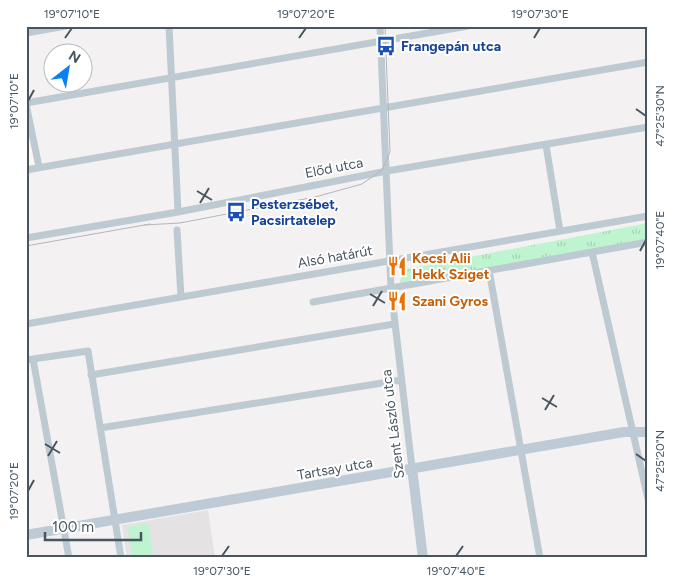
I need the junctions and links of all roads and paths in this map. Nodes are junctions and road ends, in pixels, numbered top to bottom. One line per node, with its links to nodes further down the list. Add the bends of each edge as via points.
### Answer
1 (66, 26): 5 (street)
2 (169, 26): 8 (street)
3 (380, 26): 6 (street, Szent László utca)
4 (468, 26): 6 (street)
5 (26, 33)
6 (381, 41): 8 (street); 10 (street, Szent László utca)
7 (648, 62): 10 (street)
8 (172, 77): 9 (street); 12 (street)
9 (26, 103): 14 (street)
10 (384, 107): 12 (street); 16 (street, Szent László utca)
11 (648, 127): 13 (street, Előd utca)
12 (175, 144): 14 (street); 17 (street)
13 (546, 145): 16 (street, Előd utca); 20 (street)
14 (40, 167): 15 (street)
15 (26, 170)
16 (386, 171): 17 (street, Előd utca); 24 (street, Szent László utca)
17 (178, 212): 21 (street, Előd utca)
18 (648, 216): 20 (street, Alsó határút)
19 (177, 230): 27 (street)
20 (560, 231): 24 (street, Alsó határút)
21 (26, 238)
22 (648, 242): 23 (street)
23 (592, 252): 25 (street); 35 (street)
24 (390, 260): 26 (street, Szent László utca); 27 (street, Alsó határút)
25 (489, 270): 26 (street); 37 (street)
26 (390, 288): 28 (street); 30 (street, Szent László utca)
27 (181, 297): 29 (street, Alsó határút)
28 (313, 302)
29 (26, 324)
30 (394, 324): 32 (street); 33 (street, Szent László utca)
31 (30, 360): 32 (street, via 88,350); 41 (street)
32 (91, 375): 34 (street)
33 (401, 380): 34 (street); 38 (street, Szent László utca)
34 (100, 428): 40 (street)
35 (632, 432): 36 (street, Tartsay utca); 37 (street, Tartsay utca); 39 (street)
36 (648, 432)
37 (520, 450): 38 (street, Tartsay utca); 46 (street)
38 (412, 468): 40 (street, Tartsay utca); 45 (street, Szent László utca)
39 (648, 499)
40 (116, 520): 41 (street, Tartsay utca); 44 (street)
41 (65, 529): 42 (street, Tartsay utca); 43 (street)
42 (26, 535)
43 (69, 558)
44 (121, 558)
45 (423, 558)
46 (540, 558)

